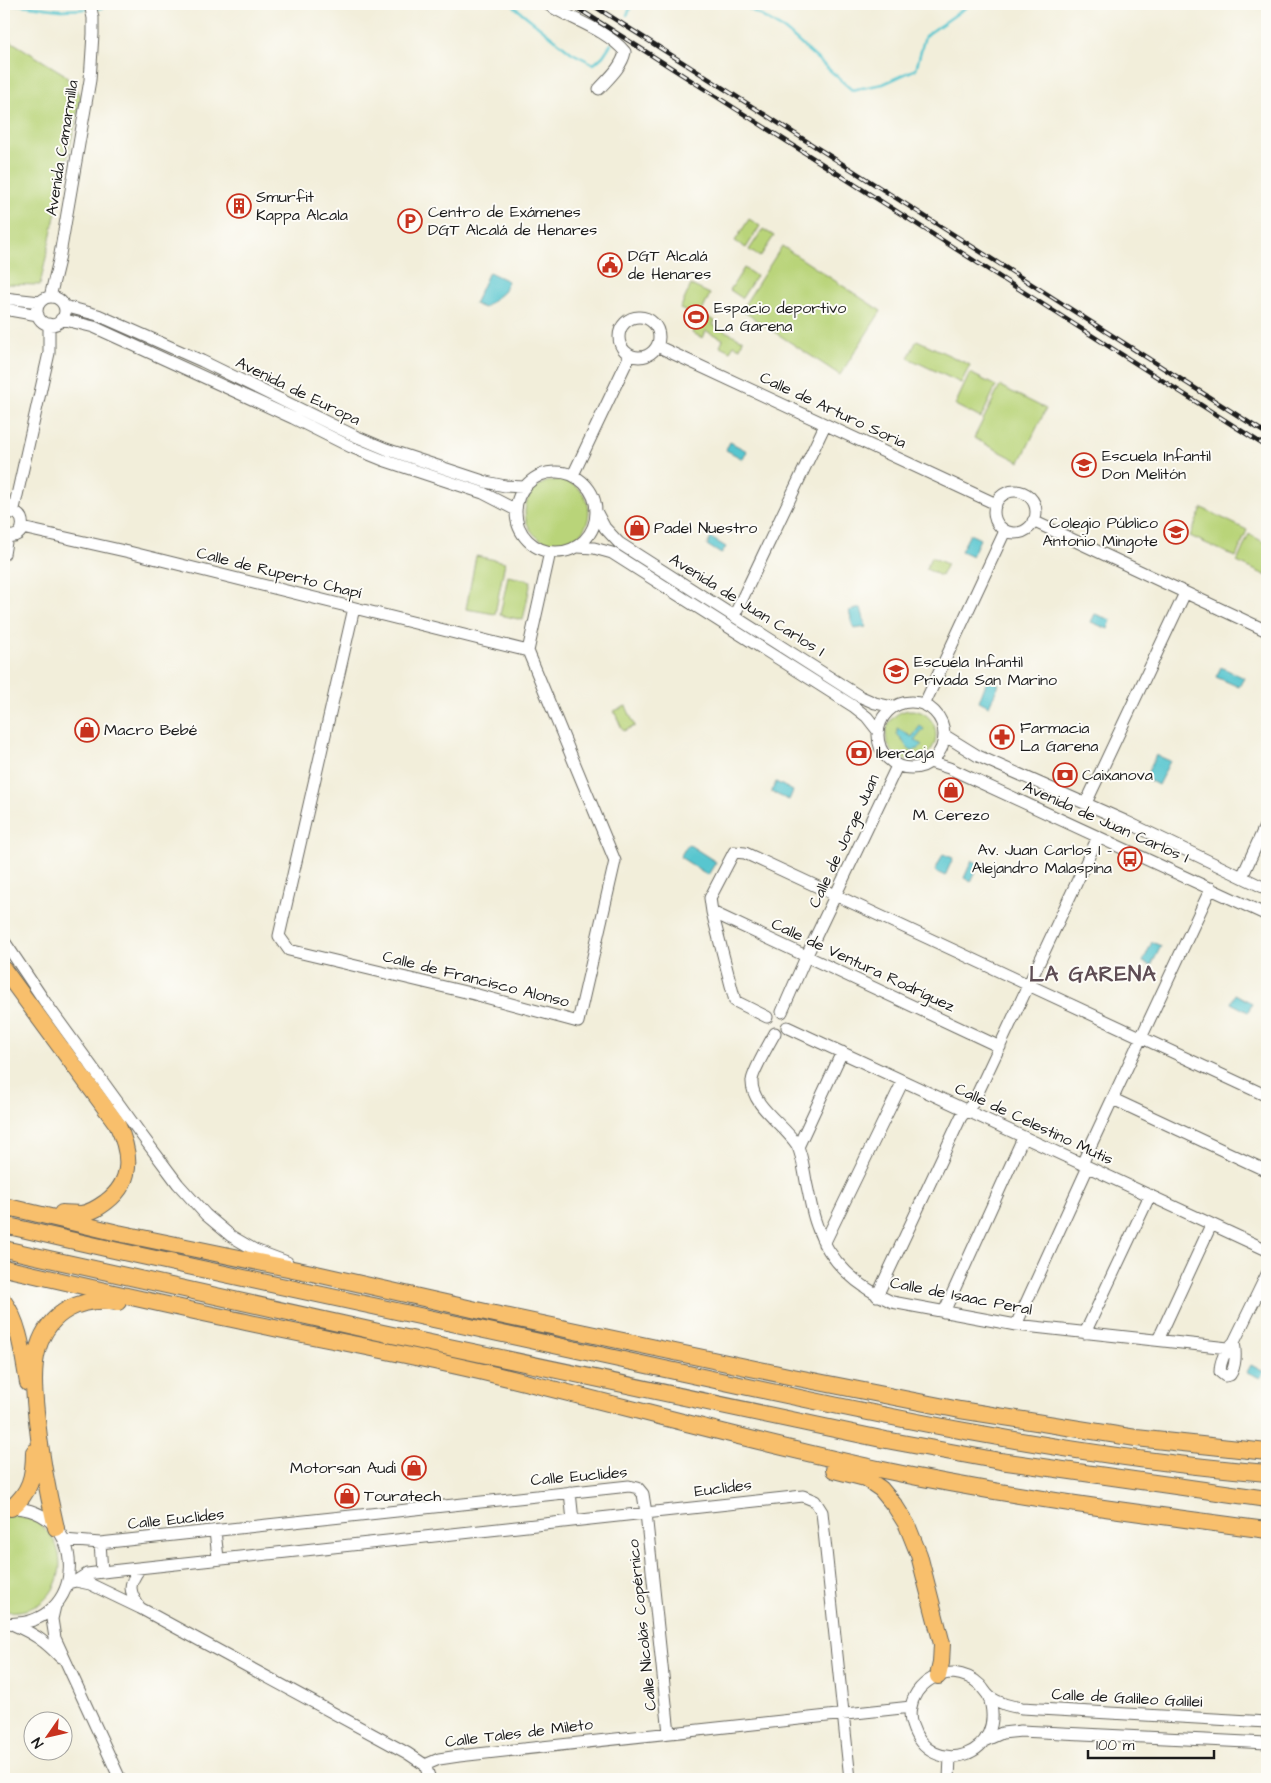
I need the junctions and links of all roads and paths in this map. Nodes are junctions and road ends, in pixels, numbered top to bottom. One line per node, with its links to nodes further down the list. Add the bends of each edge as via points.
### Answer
1 (90, 4): 5 (street, Avenida Camarmilla, via 93,18 90,80 63,240)
2 (547, 4): 3 (street, via 603,34 625,52 618,67)
3 (599, 89)
4 (4, 298): 5 (street)
5 (45, 299): 6 (street, via 58,299); 8 (street, via 37,310)
6 (64, 306): 9 (street); 15 (street, Avenida de Europa, via 98,315 386,449 486,482)
7 (4, 309): 8 (street)
8 (38, 315): 10 (street)
9 (61, 320): 10 (street); 17 (street, Avenida de Europa, via 94,327 383,460 483,494)
10 (49, 324): 19 (street, via 49,353)
11 (657, 346): 12 (street, via 642,357); 12 (street, via 658,333 652,322 634,317 622,325 619,338); 13 (street, Calle de Arturo Soria)
12 (630, 355): 14 (street)
13 (825, 425): 16 (street, Calle de Arturo Soria); 29 (street)
14 (573, 475): 15 (street, via 547,473); 18 (street, via 590,490)
15 (524, 487): 17 (street)
16 (996, 504): 20 (street, via 1004,494 1023,494 1035,508); 22 (street, via 996,522)
17 (516, 510): 25 (street, via 517,522 529,542)
18 (597, 513): 24 (street, via 594,527); 29 (street, Avenida de Juan Carlos I, via 618,543)
19 (8, 514): 21 (street, via 21,518)
20 (1033, 521): 22 (street, via 1024,531); 27 (street)
21 (22, 528): 23 (street, via 16,535); 28 (street, Calle de Ruperto Chapí)
22 (1005, 531): 32 (street)
23 (6, 535): 26 (street)
24 (578, 547): 25 (street, via 565,552); 34 (street, Avenida de Juan Carlos I, via 612,553 853,706)
25 (550, 552): 31 (street)
26 (4, 554)
27 (1185, 593): 30 (street); 38 (street)
28 (354, 608): 31 (street, Calle de Ruperto Chapí); 31 (street, Calle de Francisco Alonso, via 279,936 289,950 578,1022 615,861)
29 (734, 616): 33 (street, Avenida de Juan Carlos I, via 859,696)
30 (1267, 631)
31 (528, 651)
32 (924, 706): 33 (street, via 914,702); 35 (street, via 938,718)
33 (893, 708): 34 (street, via 886,714)
34 (878, 731): 37 (street, via 882,751)
35 (944, 736): 36 (street, via 942,746); 38 (street, Avenida de Juan Carlos I, via 978,756)
36 (930, 762): 37 (street, via 920,767); 40 (street, Avenida de Juan Carlos I)
37 (897, 766): 44 (street, Calle de Jorge Juan)
38 (1086, 803): 41 (street, Avenida de Juan Carlos I)
39 (1267, 822): 41 (street)
40 (1098, 837): 42 (street, Avenida de Juan Carlos I); 50 (street)
41 (1242, 877): 43 (street, Avenida de Juan Carlos I)
42 (1211, 888): 46 (street, Avenida de Juan Carlos I); 55 (street)
43 (1267, 889)
44 (836, 894): 45 (street, via 745,853 734,852 710,898); 48 (street, Calle de Jorge Juan); 50 (street)
45 (712, 912): 48 (street, Calle de Ventura Rodríguez); 52 (street, via 734,1001)
46 (1267, 915)
47 (4, 941): 75 (street, via 44,1002 140,1133 206,1215 231,1236 255,1250)
48 (806, 957): 51 (street, Calle de Jorge Juan); 56 (street, Calle de Ventura Rodríguez)
49 (4, 970): 67 (highway, via 117,1124 125,1141 128,1160 124,1179 112,1197 83,1214)
50 (1028, 985): 55 (street); 56 (street)
51 (782, 1012): 52 (street, via 770,1013); 53 (street, via 788,1020)
52 (767, 1017): 54 (street, via 768,1029)
53 (787, 1027): 54 (street); 57 (street, Calle de Celestino Mutis)
54 (775, 1033): 63 (street, Calle de Isaac Peral, via 752,1080 755,1096)
55 (1141, 1037): 59 (street); 60 (street)
56 (1000, 1047): 61 (street, via 974,1104)
57 (842, 1052): 58 (street, Calle de Celestino Mutis); 63 (street)
58 (903, 1081): 61 (street, Calle de Celestino Mutis); 70 (street)
59 (1267, 1096)
60 (1113, 1099): 64 (street); 65 (street)
61 (966, 1110): 62 (street, Calle de Celestino Mutis); 77 (street)
62 (1023, 1138): 64 (street, Calle de Celestino Mutis); 79 (street)
63 (798, 1147): 70 (street, Calle de Isaac Peral, via 816,1225)
64 (1085, 1166): 66 (street, Calle de Celestino Mutis); 81 (street)
65 (1267, 1171)
66 (1150, 1195): 69 (street, Calle de Celestino Mutis); 82 (street)
67 (6, 1206): 75 (highway)
68 (4, 1225): 87 (highway, via 890,1417 1070,1449)
69 (1211, 1225): 72 (street, Calle de Celestino Mutis); 83 (street)
70 (824, 1244): 77 (street, Calle de Isaac Peral, via 854,1281)
71 (4, 1249): 90 (highway, via 886,1440 1000,1461)
72 (1267, 1250): 73 (street)
73 (1267, 1259)
74 (4, 1268): 80 (highway)
75 (312, 1274): 84 (highway)
76 (1267, 1274): 83 (street, Calle de Isaac Peral, via 1231,1345)
77 (877, 1296): 79 (street, Calle de Isaac Peral)
78 (4, 1302): 91 (highway, via 9,1308 23,1353 33,1440 33,1471 26,1493)
79 (944, 1312): 81 (street, Calle de Isaac Peral)
80 (229, 1319): 85 (highway, via 477,1371); 96 (highway, via 105,1300 79,1303 50,1323 38,1349 35,1393 45,1483)
81 (1016, 1325): 82 (street, Calle de Isaac Peral)
82 (1086, 1333): 83 (street, Calle de Isaac Peral)
83 (1158, 1340)
84 (793, 1377): 86 (highway, via 1012,1419 1136,1438); 87 (highway, via 951,1419 1169,1453)
85 (731, 1435): 94 (highway, via 994,1492); 106 (highway, via 769,1455 865,1478 895,1506 919,1555 942,1644)
86 (1267, 1452)
87 (1230, 1470): 88 (highway)
88 (1267, 1473)
89 (570, 1492): 92 (street, Calle Euclides, via 629,1486 638,1488 643,1494); 93 (street); 95 (street, Calle Euclides)
90 (1267, 1499)
91 (7, 1508): 96 (street, via 36,1513)
92 (646, 1513): 93 (street); 109 (street, Euclides, via 803,1496 815,1500 822,1512); 111 (street, Calle Nicolás Copérnico)
93 (573, 1521): 98 (street)
94 (1267, 1530)
95 (215, 1531): 97 (street, Calle Euclides); 98 (street)
96 (60, 1534): 97 (street, Calle Euclides); 101 (street, via 70,1561)
97 (100, 1544): 100 (street)
98 (218, 1558): 99 (street)
99 (140, 1568): 100 (street); 103 (street, via 130,1586)
100 (102, 1572): 101 (street, via 87,1574)
101 (72, 1582): 102 (street); 103 (street, via 90,1584)
102 (55, 1606): 104 (street, via 36,1619); 105 (street, via 52,1619 55,1638)
103 (140, 1608): 115 (street)
104 (8, 1624): 105 (street, via 35,1634)
105 (65, 1662): 116 (street)
106 (938, 1676): 107 (street, via 952,1673 966,1676); 108 (street, via 920,1688)
107 (988, 1695): 110 (street, Calle de Galileo Galilei, via 1002,1704 1022,1708); 112 (street, via 993,1718)
108 (911, 1707): 109 (street, Calle Tales de Mileto); 114 (street, via 910,1722 915,1735 936,1754)
109 (842, 1714): 111 (street, Calle Tales de Mileto); 118 (street)
110 (1267, 1722)
111 (670, 1733): 115 (street, Calle Tales de Mileto, via 459,1756)
112 (984, 1740): 113 (street, via 1002,1733 1021,1731); 114 (street, via 975,1750)
113 (1267, 1744)
114 (950, 1757): 119 (street)
115 (425, 1765): 117 (street)
116 (120, 1779)
117 (430, 1779)
118 (850, 1779)
119 (949, 1779)

